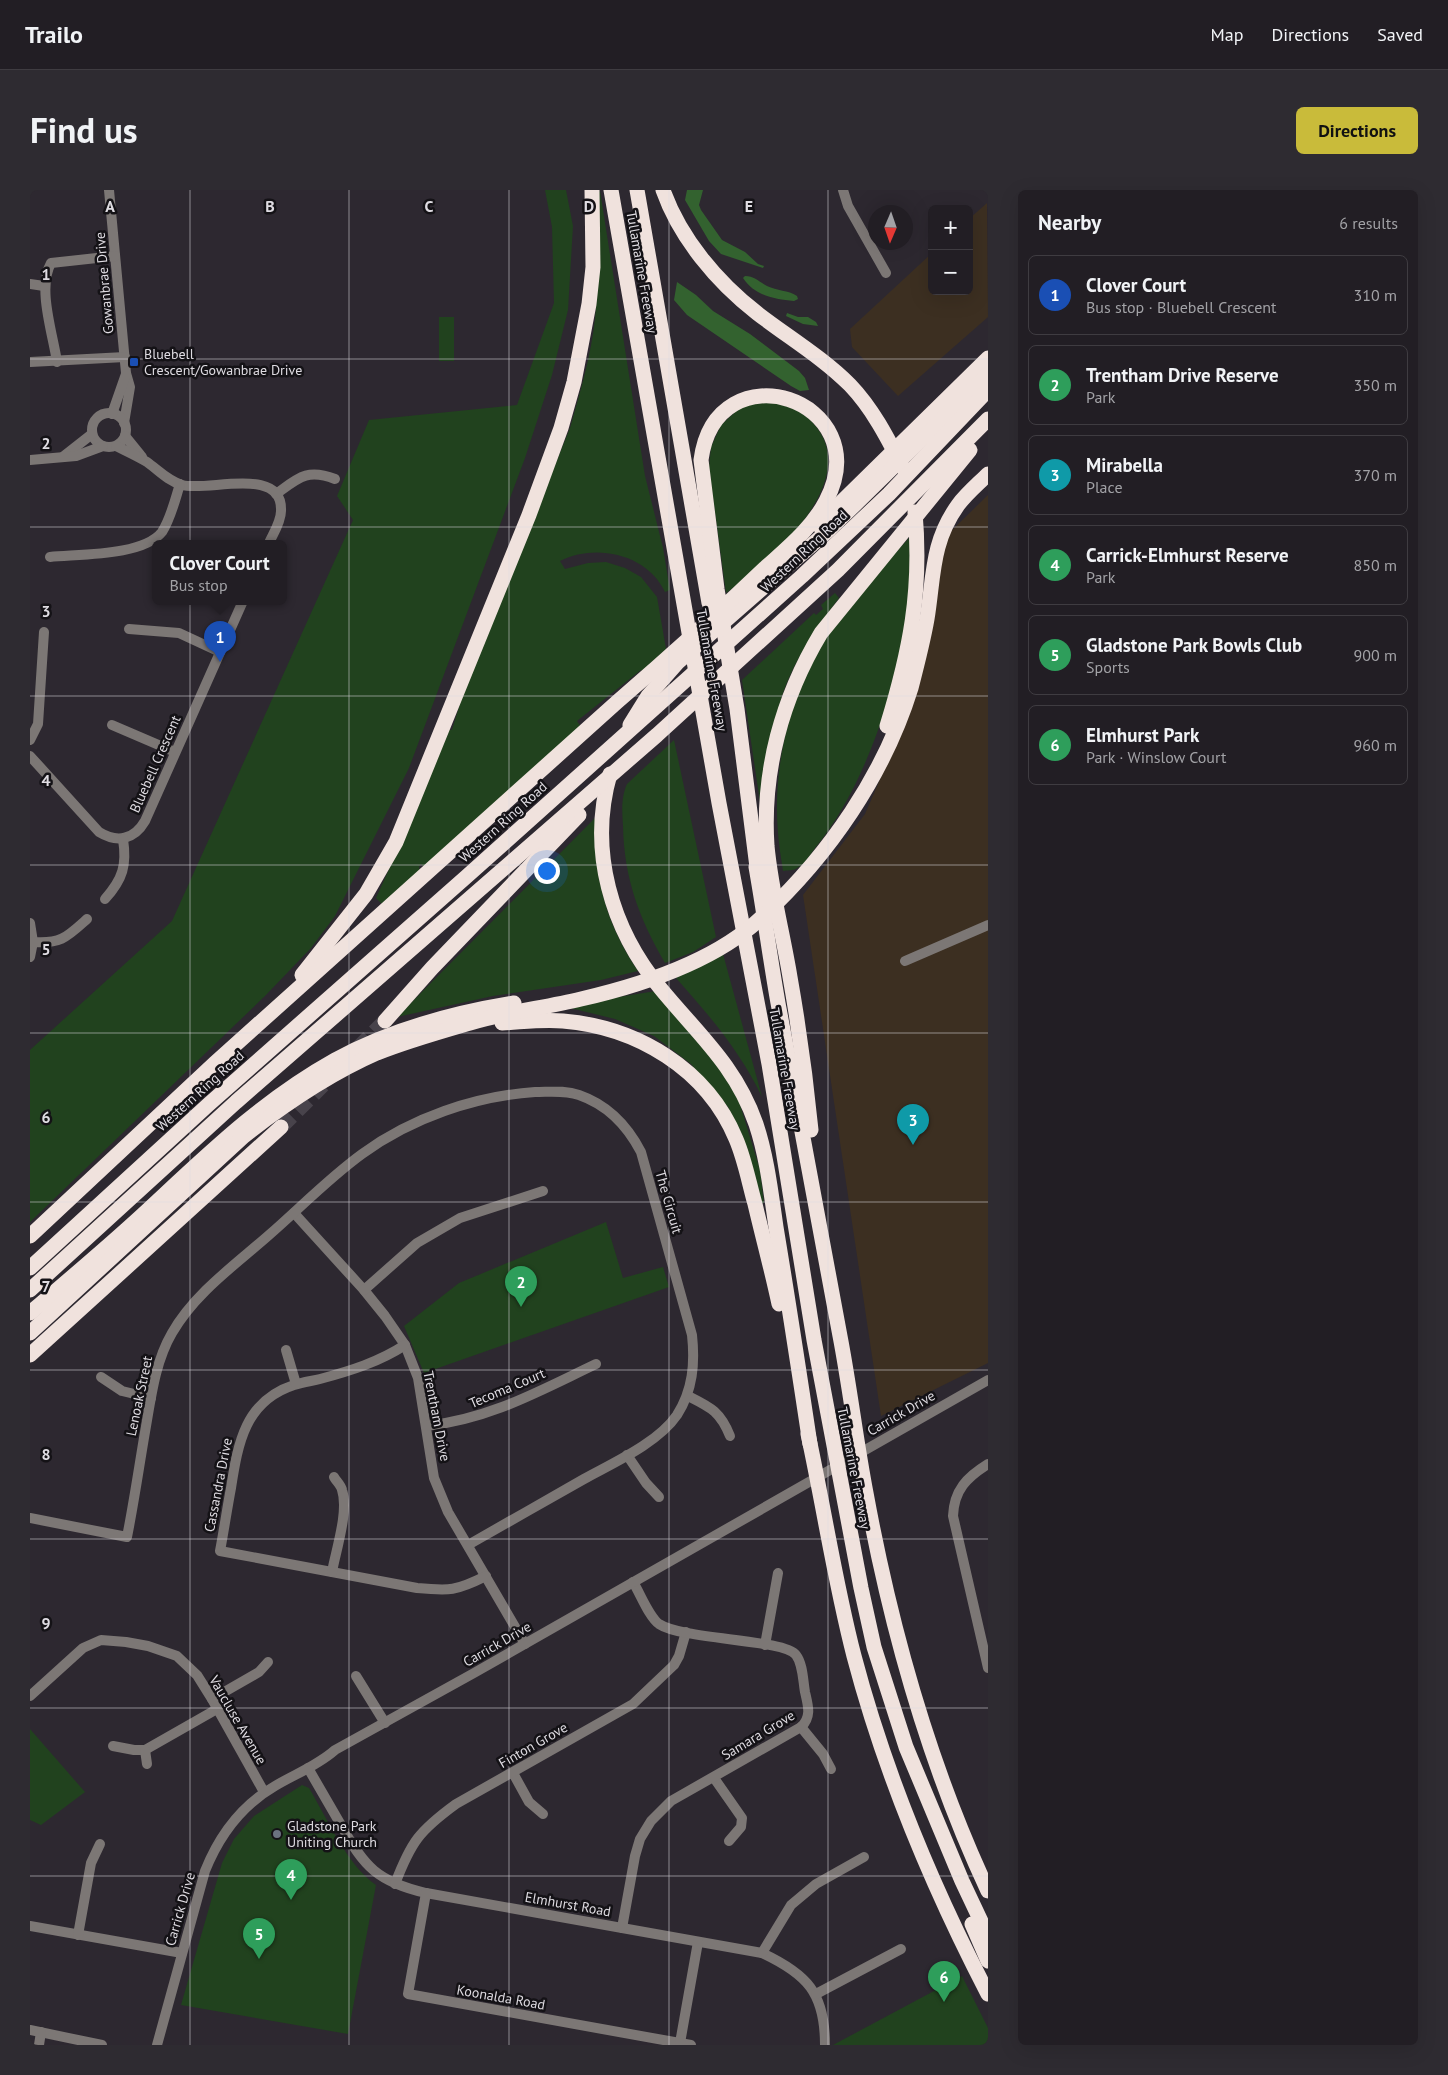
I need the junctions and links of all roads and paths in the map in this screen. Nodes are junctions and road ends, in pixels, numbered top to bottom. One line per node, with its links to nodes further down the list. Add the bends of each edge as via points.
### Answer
1 (109, 190): 7 (street, Gowanbrae Drive)
2 (592, 190): 61 (highway, via 594,230 590,295 574,382 554,452 448,716 396,842 366,894 290,989)
3 (611, 190): 107 (highway, Tullamarine Freeway, via 721,813 769,1064 840,1485 874,1647)
4 (637, 190): 51 (highway, Tullamarine Freeway)
5 (663, 190): 50 (highway, via 689,239 718,277 749,306 812,352 851,386 882,429 903,468 910,490 915,512 918,565 915,606 903,673 878,749)
6 (843, 190): 8 (street, via 848,206)
7 (115, 256): 10 (street, via 50,263); 11 (street, Gowanbrae Drive)
8 (886, 273)
9 (30, 284): 10 (street)
10 (44, 286): 14 (street)
11 (125, 357): 14 (street); 15 (street, Gowanbrae Drive)
12 (988, 358): 24 (highway)
13 (30, 362): 14 (street)
14 (57, 362)
15 (126, 373): 18 (street, Gowanbrae Drive); 20 (street, Gowanbrae Drive, via 130,388)
16 (988, 374): 24 (highway)
17 (988, 390): 67 (highway, Western Ring Road, via 889,494 753,621)
18 (112, 414): 20 (street); 22 (street, via 103,414 95,420)
19 (988, 419): 45 (highway, via 893,516)
20 (124, 423): 23 (street)
21 (988, 425): 72 (highway, via 821,633 803,664 780,722 772,756 768,793 768,856 795,1008)
22 (92, 434): 25 (street); 27 (street)
23 (125, 436): 26 (street); 29 (street)
24 (914, 440): 30 (highway)
25 (103, 446): 26 (street); 27 (street)
26 (116, 446): 29 (street)
27 (63, 457): 28 (street)
28 (30, 460)
29 (146, 462): 33 (street)
30 (881, 473): 39 (highway); 84 (highway, via 830,529 678,662 657,685 623,738 608,783 602,819 605,873 617,917 630,946 662,990 720,1056 745,1097 756,1124)
31 (988, 474): 50 (highway, via 958,505 942,534 935,552 918,661 898,722 884,756 856,805)
32 (335, 479): 34 (street, via 322,474 304,475)
33 (180, 484): 34 (street, via 195,487 258,483); 35 (street, via 167,522)
34 (276, 494): 36 (street, via 282,511)
35 (154, 540)
36 (270, 540)
37 (152, 542): 38 (street, via 128,550)
38 (50, 557)
39 (747, 586): 51 (highway, via 809,526 826,502 834,479 834,450 827,428 812,411 784,397 753,397 729,409 710,431 701,460); 61 (highway)
40 (241, 605): 43 (street, Bluebell Crescent)
41 (129, 629): 43 (street, via 179,633)
42 (44, 632): 46 (street, via 39,719)
43 (220, 652): 47 (street, Bluebell Crescent)
44 (112, 725): 47 (street)
45 (658, 735): 60 (highway, via 514,882); 68 (highway, via 236,1102)
46 (30, 740)
47 (175, 752): 49 (street, Bluebell Crescent, via 141,829)
48 (30, 756): 49 (street, via 100,832 114,839)
49 (123, 839): 52 (street, via 124,867 119,882)
50 (827, 844): 59 (highway, via 804,875 759,920 702,957)
51 (758, 875): 72 (highway, Tullamarine Freeway, via 778,1002)
52 (106, 899)
53 (87, 919): 56 (street, via 62,940)
54 (30, 923): 56 (street)
55 (988, 925): 58 (street)
56 (33, 942): 57 (street)
57 (30, 957)
58 (905, 961)
59 (625, 987): 62 (highway, via 471,1022); 70 (highway, via 462,1013 397,1032 335,1060 267,1103 233,1130)
60 (385, 1021)
61 (250, 1031): 66 (highway)
62 (439, 1033): 71 (highway, via 375,1054 278,1110 244,1136); 84 (highway, via 530,1021 563,1021 603,1028 659,1050 685,1069 708,1093 728,1122 742,1155 774,1279)
63 (281, 1127): 75 (highway)
64 (543, 1191): 69 (street, via 460,1218 417,1243)
65 (294, 1214): 69 (street, Trentham Drive); 80 (street, The Circuit, via 325,1184 385,1138 441,1112 517,1094 559,1091 595,1102 621,1122 640,1152 692,1335 695,1358); 81 (street, Lenoak Street, via 193,1302 163,1351)
66 (30, 1236)
67 (30, 1268)
68 (30, 1290)
69 (364, 1290): 73 (street, Trentham Drive)
70 (30, 1313)
71 (30, 1332)
72 (841, 1339): 120 (highway, Tullamarine Freeway, via 866,1494 903,1658 950,1805)
73 (405, 1345): 79 (street, Cassandra Drive, via 346,1372); 82 (street, Trentham Drive, via 418,1378)
74 (286, 1350): 79 (street)
75 (30, 1355)
76 (596, 1364): 82 (street, Tecoma Court, via 501,1408 468,1420)
77 (101, 1377): 81 (street, via 122,1391)
78 (988, 1380): 94 (street, Carrick Drive)
79 (296, 1384): 91 (street, Cassandra Drive, via 266,1400 242,1432 220,1551)
80 (688, 1396): 83 (street, via 718,1413); 85 (street, The Circuit, via 663,1430)
81 (151, 1398): 89 (street, Lenoak Street, via 127,1537)
82 (426, 1426): 90 (street, Trentham Drive, via 434,1478 448,1512)
83 (730, 1436)
84 (810, 1444): 132 (highway, via 838,1584 871,1716 930,1873)
85 (627, 1455): 88 (street); 90 (street, The Circuit)
86 (988, 1464): 99 (street, via 960,1488 953,1516)
87 (334, 1476): 91 (street, via 344,1498)
88 (659, 1497)
89 (30, 1518)
90 (468, 1545): 93 (street, Trentham Drive)
91 (332, 1572): 93 (street, Cassandra Drive, via 445,1591 462,1588)
92 (778, 1573): 97 (street)
93 (486, 1576): 96 (street, Trentham Drive)
94 (633, 1582): 95 (street, Samara Grove, via 659,1624); 96 (street, Carrick Drive)
95 (686, 1632): 97 (street, Samara Grove); 112 (street, Finton Grove, via 674,1665 633,1704)
96 (524, 1644): 104 (street, Carrick Drive)
97 (765, 1645): 105 (street, Samara Grove, via 786,1649 796,1656 809,1710 806,1723)
98 (268, 1662): 102 (street, via 259,1672)
99 (988, 1668)
100 (356, 1676): 104 (street)
101 (30, 1696): 102 (street, Vaucluse Avenue, via 83,1648 101,1640 112,1640 148,1646 177,1656 197,1675)
102 (212, 1699): 103 (street, Vaucluse Avenue)
103 (217, 1709): 108 (street); 114 (street, Vaucluse Avenue)
104 (385, 1723): 110 (street, Carrick Drive)
105 (800, 1727): 111 (street); 113 (street, Samara Grove)
106 (113, 1746): 108 (street)
107 (906, 1747): 125 (highway, Tullamarine Freeway); 130 (highway, via 949,1871)
108 (145, 1750): 109 (street)
109 (147, 1764)
110 (308, 1768): 114 (street, Carrick Drive); 119 (street, Elmhurst Road, via 357,1853 371,1869)
111 (831, 1769)
112 (513, 1773): 115 (street, via 529,1802); 119 (street, Finton Grove, via 456,1804 429,1824 412,1844)
113 (714, 1778): 116 (street, via 742,1818 740,1827); 123 (street, Samara Grove, via 671,1801 651,1820 635,1856)
114 (264, 1792): 129 (street, Carrick Drive, via 232,1823 214,1850)
115 (543, 1814)
116 (729, 1841)
117 (100, 1844): 124 (street, via 91,1863)
118 (864, 1857): 128 (street, via 816,1884 791,1906)
119 (395, 1884): 121 (street, Elmhurst Road)
120 (988, 1892)
121 (426, 1893): 123 (street, Elmhurst Road); 135 (street, Koonalda Road, via 408,1994)
122 (30, 1926): 124 (street)
123 (622, 1928): 126 (street, Elmhurst Road)
124 (78, 1935): 129 (street)
125 (988, 1936)
126 (698, 1942): 128 (street, Elmhurst Road); 135 (street)
127 (901, 1949): 131 (street)
128 (762, 1953): 131 (street, Elmhurst Road, via 782,1962)
129 (182, 1954): 138 (street, Carrick Drive)
130 (988, 1961)
131 (816, 1994): 140 (street, Elmhurst Road, via 825,2025)
132 (988, 1994)
133 (30, 2030): 134 (street)
134 (41, 2032): 136 (street); 137 (street)
135 (680, 2043): 139 (street, Koonalda Road)
136 (39, 2045)
137 (102, 2045)
138 (157, 2045)
139 (691, 2045)
140 (825, 2045)

